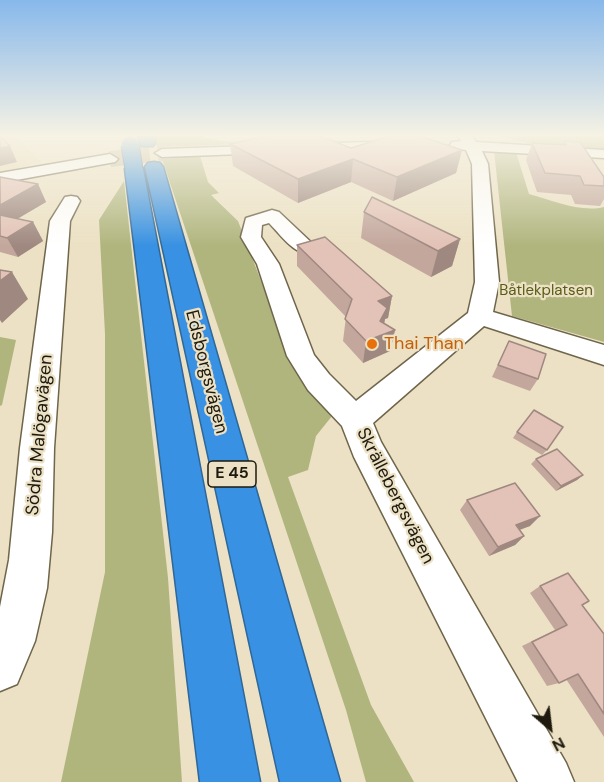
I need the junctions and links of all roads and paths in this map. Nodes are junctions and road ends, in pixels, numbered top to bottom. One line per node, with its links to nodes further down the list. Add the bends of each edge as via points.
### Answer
1 (28, 172): 5 (street)
2 (142, 172): 12 (highway, Edsborgsvägen / E 45, via 196,575)
3 (145, 172): 13 (highway, Edsborgsvägen / E 45)
4 (481, 172): 8 (street, via 487,282)
5 (0, 178)
6 (71, 201): 11 (street, Södra Malögavägen, via 60,221 26,593 14,638)
7 (307, 249): 10 (street, via 272,216 253,222 251,237 272,276 301,356 323,388)
8 (480, 316): 9 (street); 10 (street, Skrällebergsvägen)
9 (604, 355)
10 (356, 419): 14 (street, Skrällebergsvägen, via 366,447)
11 (0, 667)
12 (230, 782)
13 (310, 782)
14 (547, 782)

